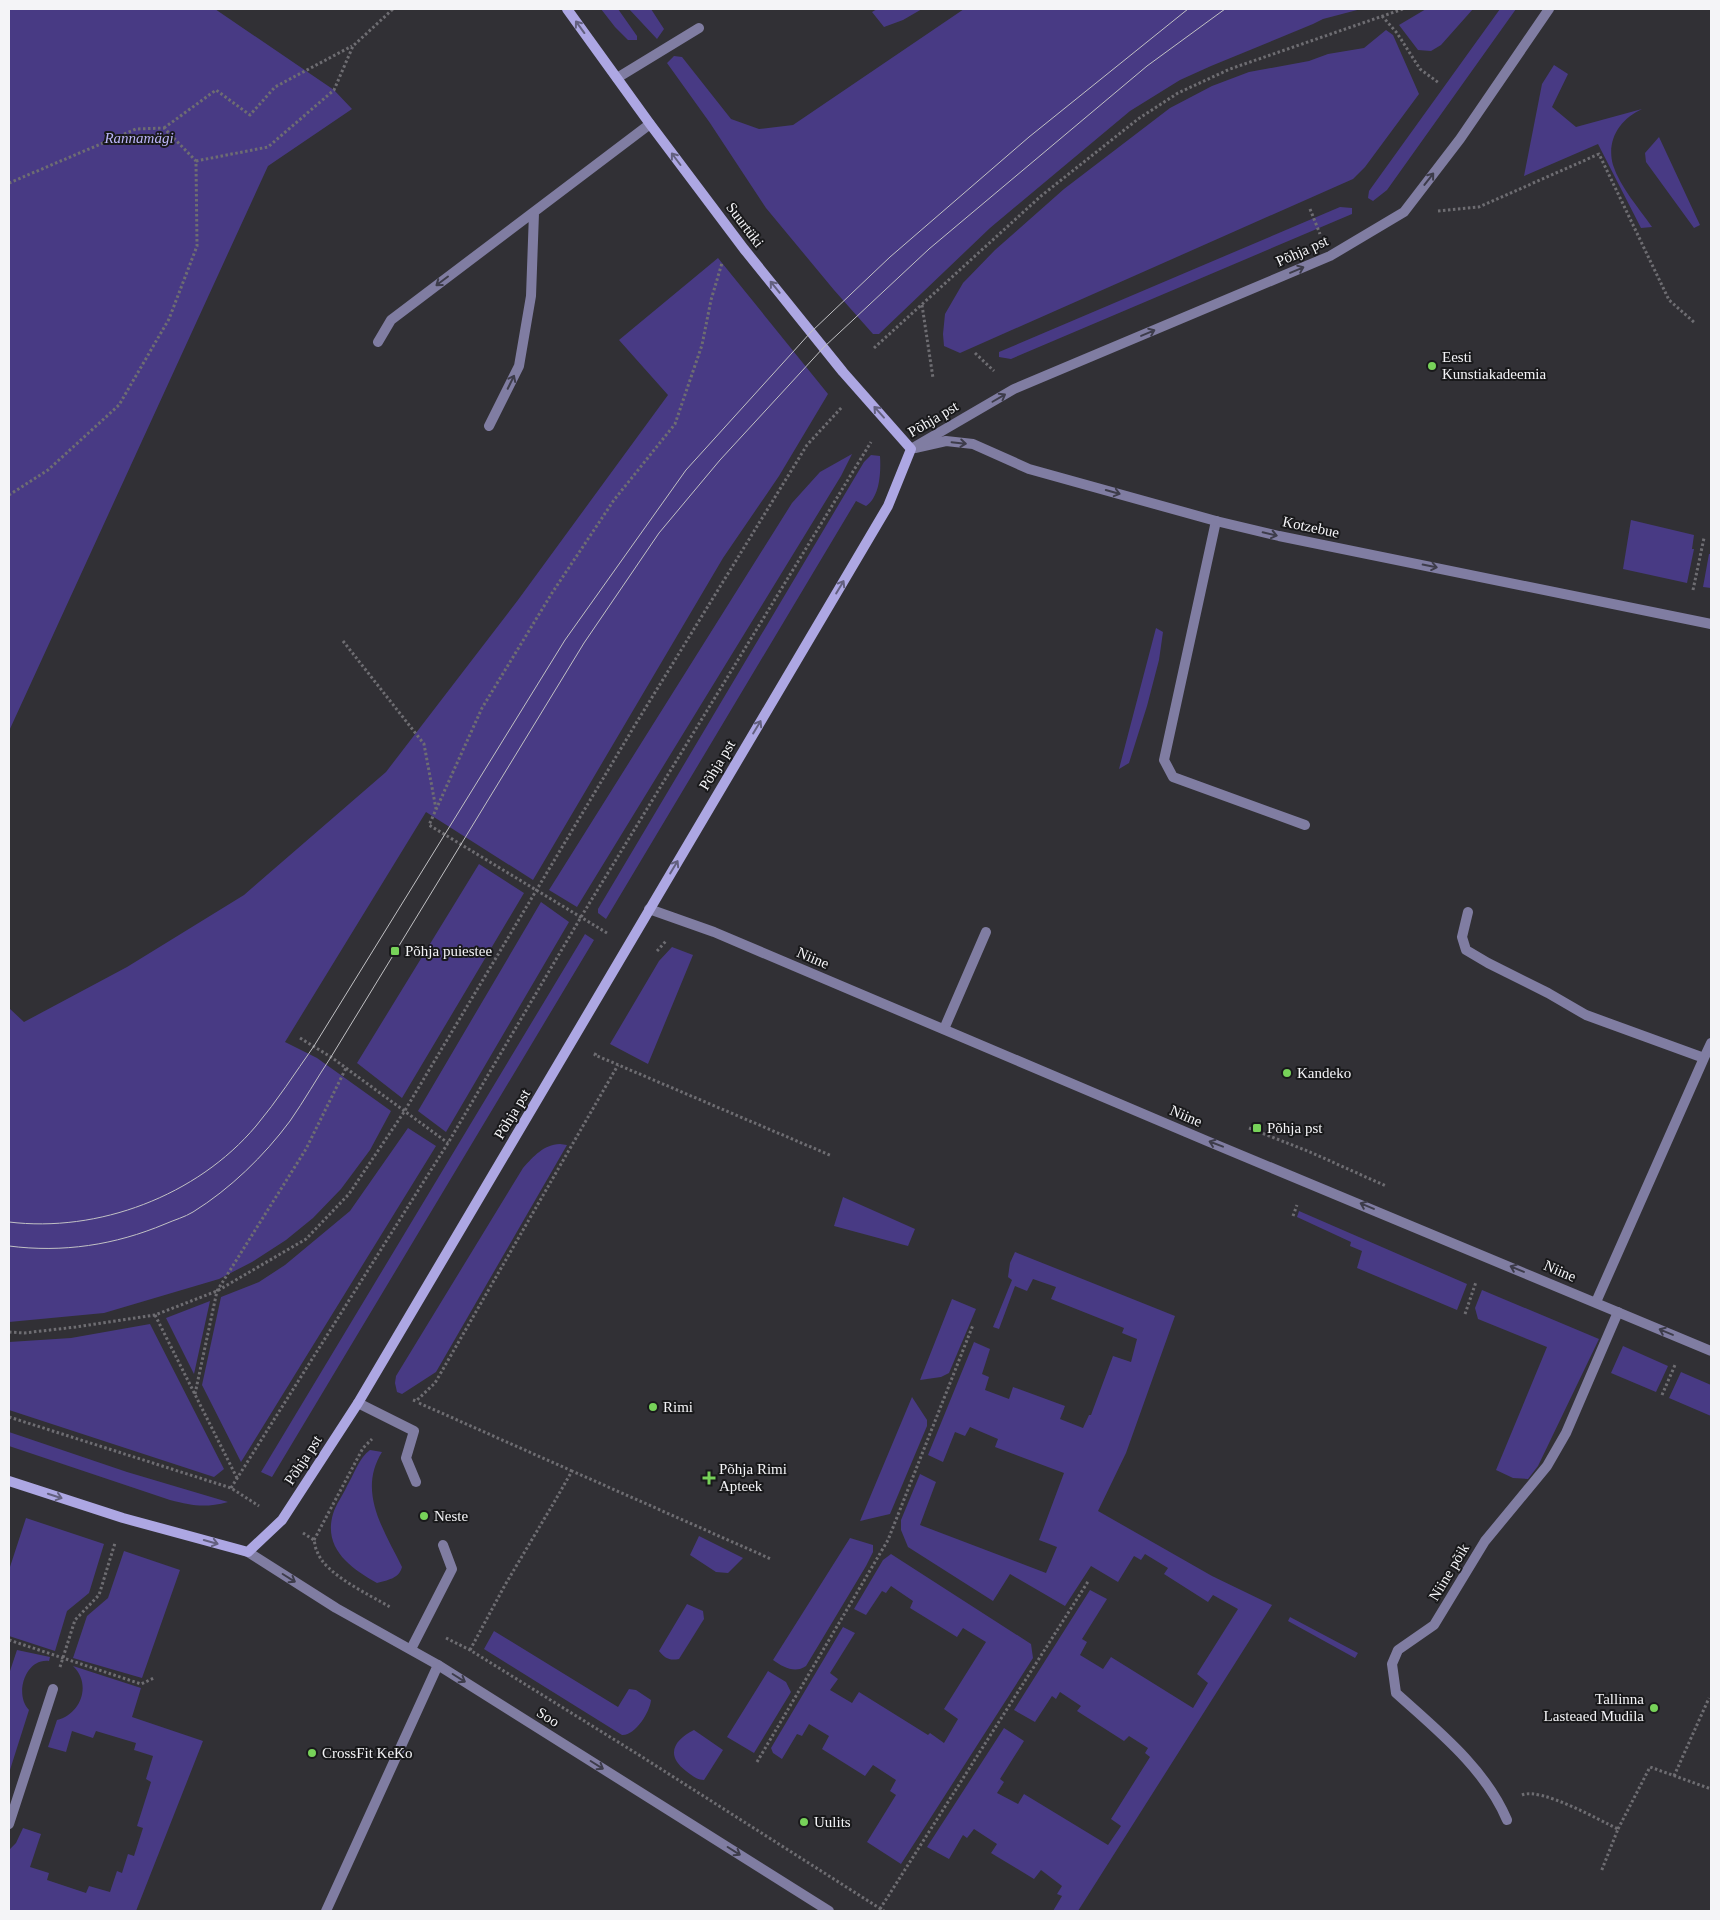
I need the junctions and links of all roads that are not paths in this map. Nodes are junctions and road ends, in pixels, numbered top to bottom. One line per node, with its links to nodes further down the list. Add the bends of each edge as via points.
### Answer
1 (567, 9): 4 (main road, Suurtüki, one-way to 1)
2 (1548, 9): 9 (street, Põhja pst, one-way to 2, via 1014,389 1330,256 1404,212 1460,139)
3 (699, 28): 4 (street)
4 (617, 78): 5 (main road, Suurtüki)
5 (650, 124): 6 (street); 9 (main road, Suurtüki, one-way to 5, via 843,372 744,249)
6 (534, 213): 7 (street, one-way to 7, via 391,320); 8 (street, one-way to 6, via 519,366 531,296)
7 (378, 342)
8 (489, 426)
9 (911, 449): 10 (street, Kotzebue, one-way to 10, via 946,441 973,444 1030,469); 13 (main road, Põhja pst, one-way to 9, via 888,506)
10 (1216, 521): 11 (street, Kotzebue, one-way to 11); 12 (street, via 1164,760 1174,777)
11 (1711, 624)
12 (1305, 825)
13 (650, 908): 16 (street, Niine); 22 (main road, Põhja pst)
14 (1468, 912): 18 (street, via 1462,937 1466,950 1586,1015)
15 (986, 932): 16 (street)
16 (944, 1029): 19 (street, Niine, one-way to 16)
17 (1711, 1044): 18 (street)
18 (1704, 1058): 19 (street)
19 (1596, 1302): 20 (street, Niine)
20 (1618, 1312): 21 (street, Niine, one-way to 20); 30 (street, Niine põik, via 1566,1434 1547,1466 1486,1541 1434,1625 1398,1650 1392,1664 1396,1693 1460,1750 1500,1804)
21 (1711, 1351)
22 (358, 1403): 24 (street, via 414,1431 406,1458); 26 (main road, Põhja pst, via 282,1520)
23 (9, 1480): 26 (main road, one-way to 26, via 123,1518)
24 (416, 1482)
25 (443, 1546): 27 (street, via 452,1569)
26 (248, 1552): 27 (street, Soo, one-way to 27, via 336,1608)
27 (411, 1649): 28 (street, Soo)
28 (438, 1665): 32 (street); 33 (street, Soo, one-way to 33)
29 (53, 1689): 31 (street)
30 (1507, 1820)
31 (9, 1824)
32 (326, 1911)
33 (830, 1911)

